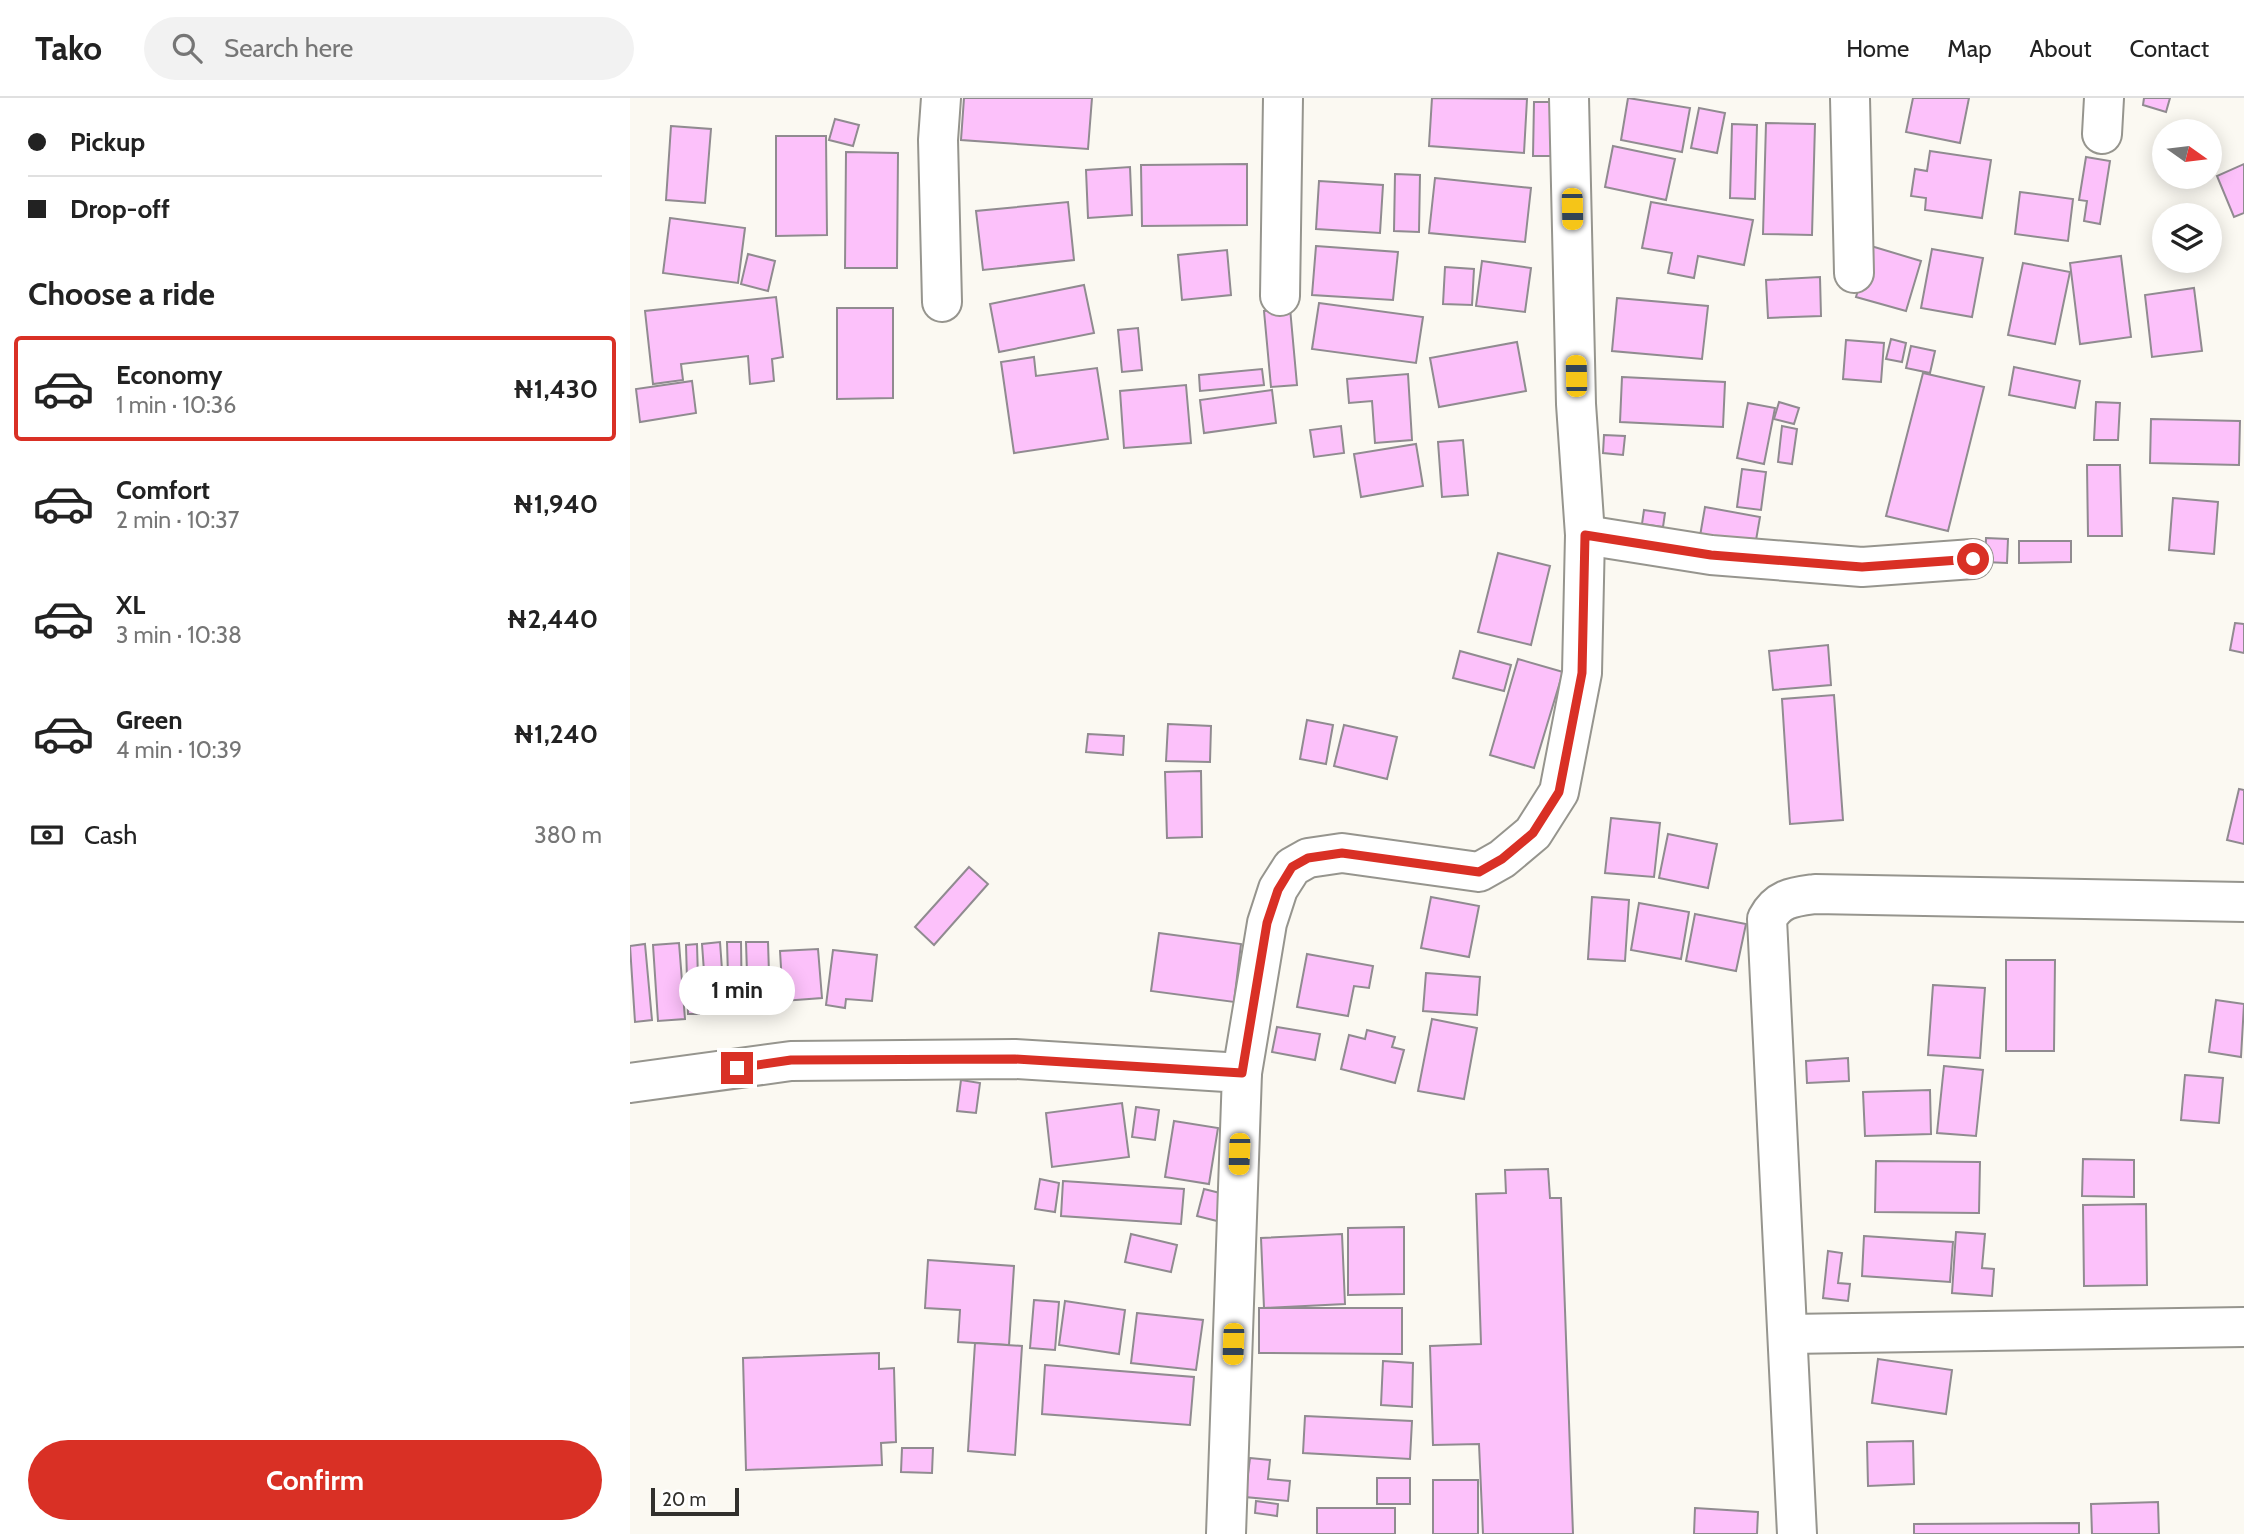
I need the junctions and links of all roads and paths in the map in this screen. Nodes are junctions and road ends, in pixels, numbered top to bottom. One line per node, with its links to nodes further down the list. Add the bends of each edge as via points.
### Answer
1 (1283, 98): 6 (street)
2 (1569, 98): 8 (street, via 1576,404)
3 (1850, 98): 5 (street)
4 (932, 99): 7 (street, via 938,140)
5 (1854, 273)
6 (1280, 296)
7 (942, 302)
8 (1585, 535): 9 (street, via 1711,555 1862,567); 11 (street, via 1582,673 1559,792 1533,833 1479,872 1342,853 1308,858 1292,867 1267,923)
9 (1973, 559)
10 (2244, 902): 14 (street, via 1815,894 1775,904 1768,919)
11 (1242, 1073): 12 (street, via 1015,1059 791,1060); 15 (street)
12 (630, 1083)
13 (2244, 1327): 14 (street)
14 (1788, 1334): 16 (street)
15 (1227, 1534)
16 (1797, 1534)

